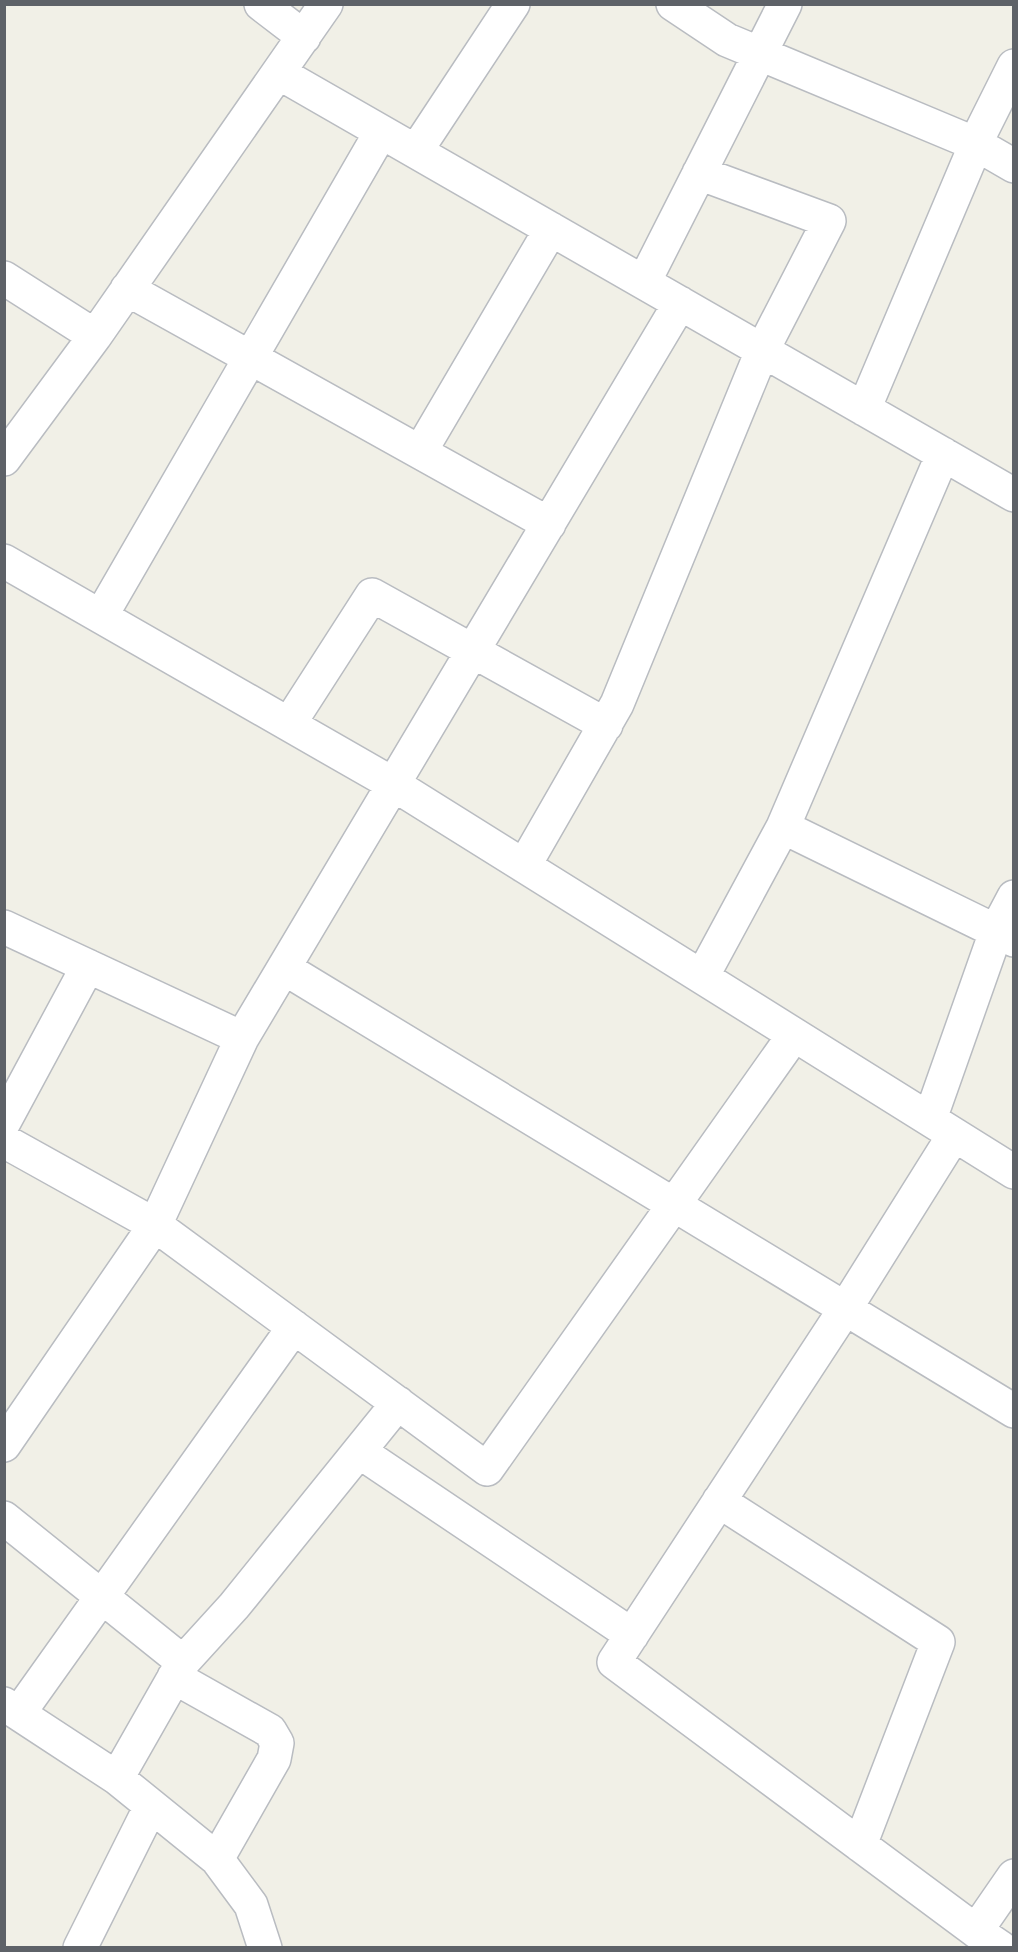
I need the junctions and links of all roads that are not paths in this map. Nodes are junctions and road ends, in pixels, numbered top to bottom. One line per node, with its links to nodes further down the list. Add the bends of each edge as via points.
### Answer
1 (261, 4): 6 (street)
2 (326, 4): 6 (street)
3 (513, 4): 12 (street)
4 (674, 4): 7 (street, via 727,40)
5 (785, 4): 7 (street)
6 (304, 37): 9 (street)
7 (760, 53): 11 (street); 14 (street)
8 (1014, 66): 11 (street)
9 (279, 73): 10 (street); 18 (street)
10 (381, 132): 12 (street); 22 (street)
11 (976, 144): 13 (street); 23 (street)
12 (416, 151): 15 (street)
13 (1014, 166)
14 (699, 173): 17 (street); 21 (street, via 829,221)
15 (551, 229): 17 (street); 24 (street)
16 (4, 278): 20 (street)
17 (644, 282): 19 (street)
18 (127, 289): 20 (street); 22 (street)
19 (680, 303): 21 (street); 28 (street)
20 (95, 336): 26 (street)
21 (762, 351): 23 (street); 33 (street)
22 (250, 357): 24 (street); 30 (street)
23 (864, 409): 25 (street)
24 (420, 452): 28 (street)
25 (943, 454): 27 (street); 35 (street)
26 (4, 459)
27 (1014, 495)
28 (549, 524): 31 (street)
29 (4, 561): 30 (street)
30 (101, 616): 32 (street)
31 (472, 652): 32 (street, via 372,595); 33 (street); 34 (street)
32 (289, 724): 34 (street)
33 (606, 725): 36 (street)
34 (393, 784): 36 (street); 41 (street)
35 (783, 827): 39 (street); 42 (street)
36 (524, 866): 42 (street)
37 (1014, 897): 39 (street)
38 (4, 927): 40 (street)
39 (1005, 935): 46 (street)
40 (88, 966): 44 (street); 45 (street)
41 (284, 968): 44 (street); 49 (street)
42 (702, 977): 43 (street)
43 (794, 1035): 46 (street); 49 (street)
44 (242, 1038): 50 (street)
45 (4, 1122)
46 (942, 1127): 48 (street); 51 (street)
47 (4, 1141): 50 (street)
48 (1014, 1172)
49 (673, 1204): 51 (street); 53 (street, via 487,1469)
50 (155, 1225): 52 (street); 55 (street)
51 (845, 1309): 54 (street); 57 (street)
52 (294, 1327): 53 (street); 59 (street)
53 (398, 1403): 56 (street)
54 (1014, 1411)
55 (4, 1445)
56 (360, 1452): 60 (street); 61 (street)
57 (719, 1501): 60 (street); 65 (street, via 938,1642)
58 (4, 1518): 59 (street)
59 (102, 1597): 61 (street); 62 (street)
60 (632, 1635): 65 (street, via 614,1662)
61 (178, 1669): 63 (street); 66 (street, via 270,1731 277,1743 274,1759)
62 (12, 1708): 63 (street)
63 (117, 1778): 64 (street)
64 (151, 1806): 66 (street); 69 (street)
65 (860, 1845): 68 (street)
66 (217, 1859): 70 (street, via 251,1905)
67 (1014, 1876): 68 (street)
68 (988, 1939)
69 (80, 1947)
70 (265, 1947)

